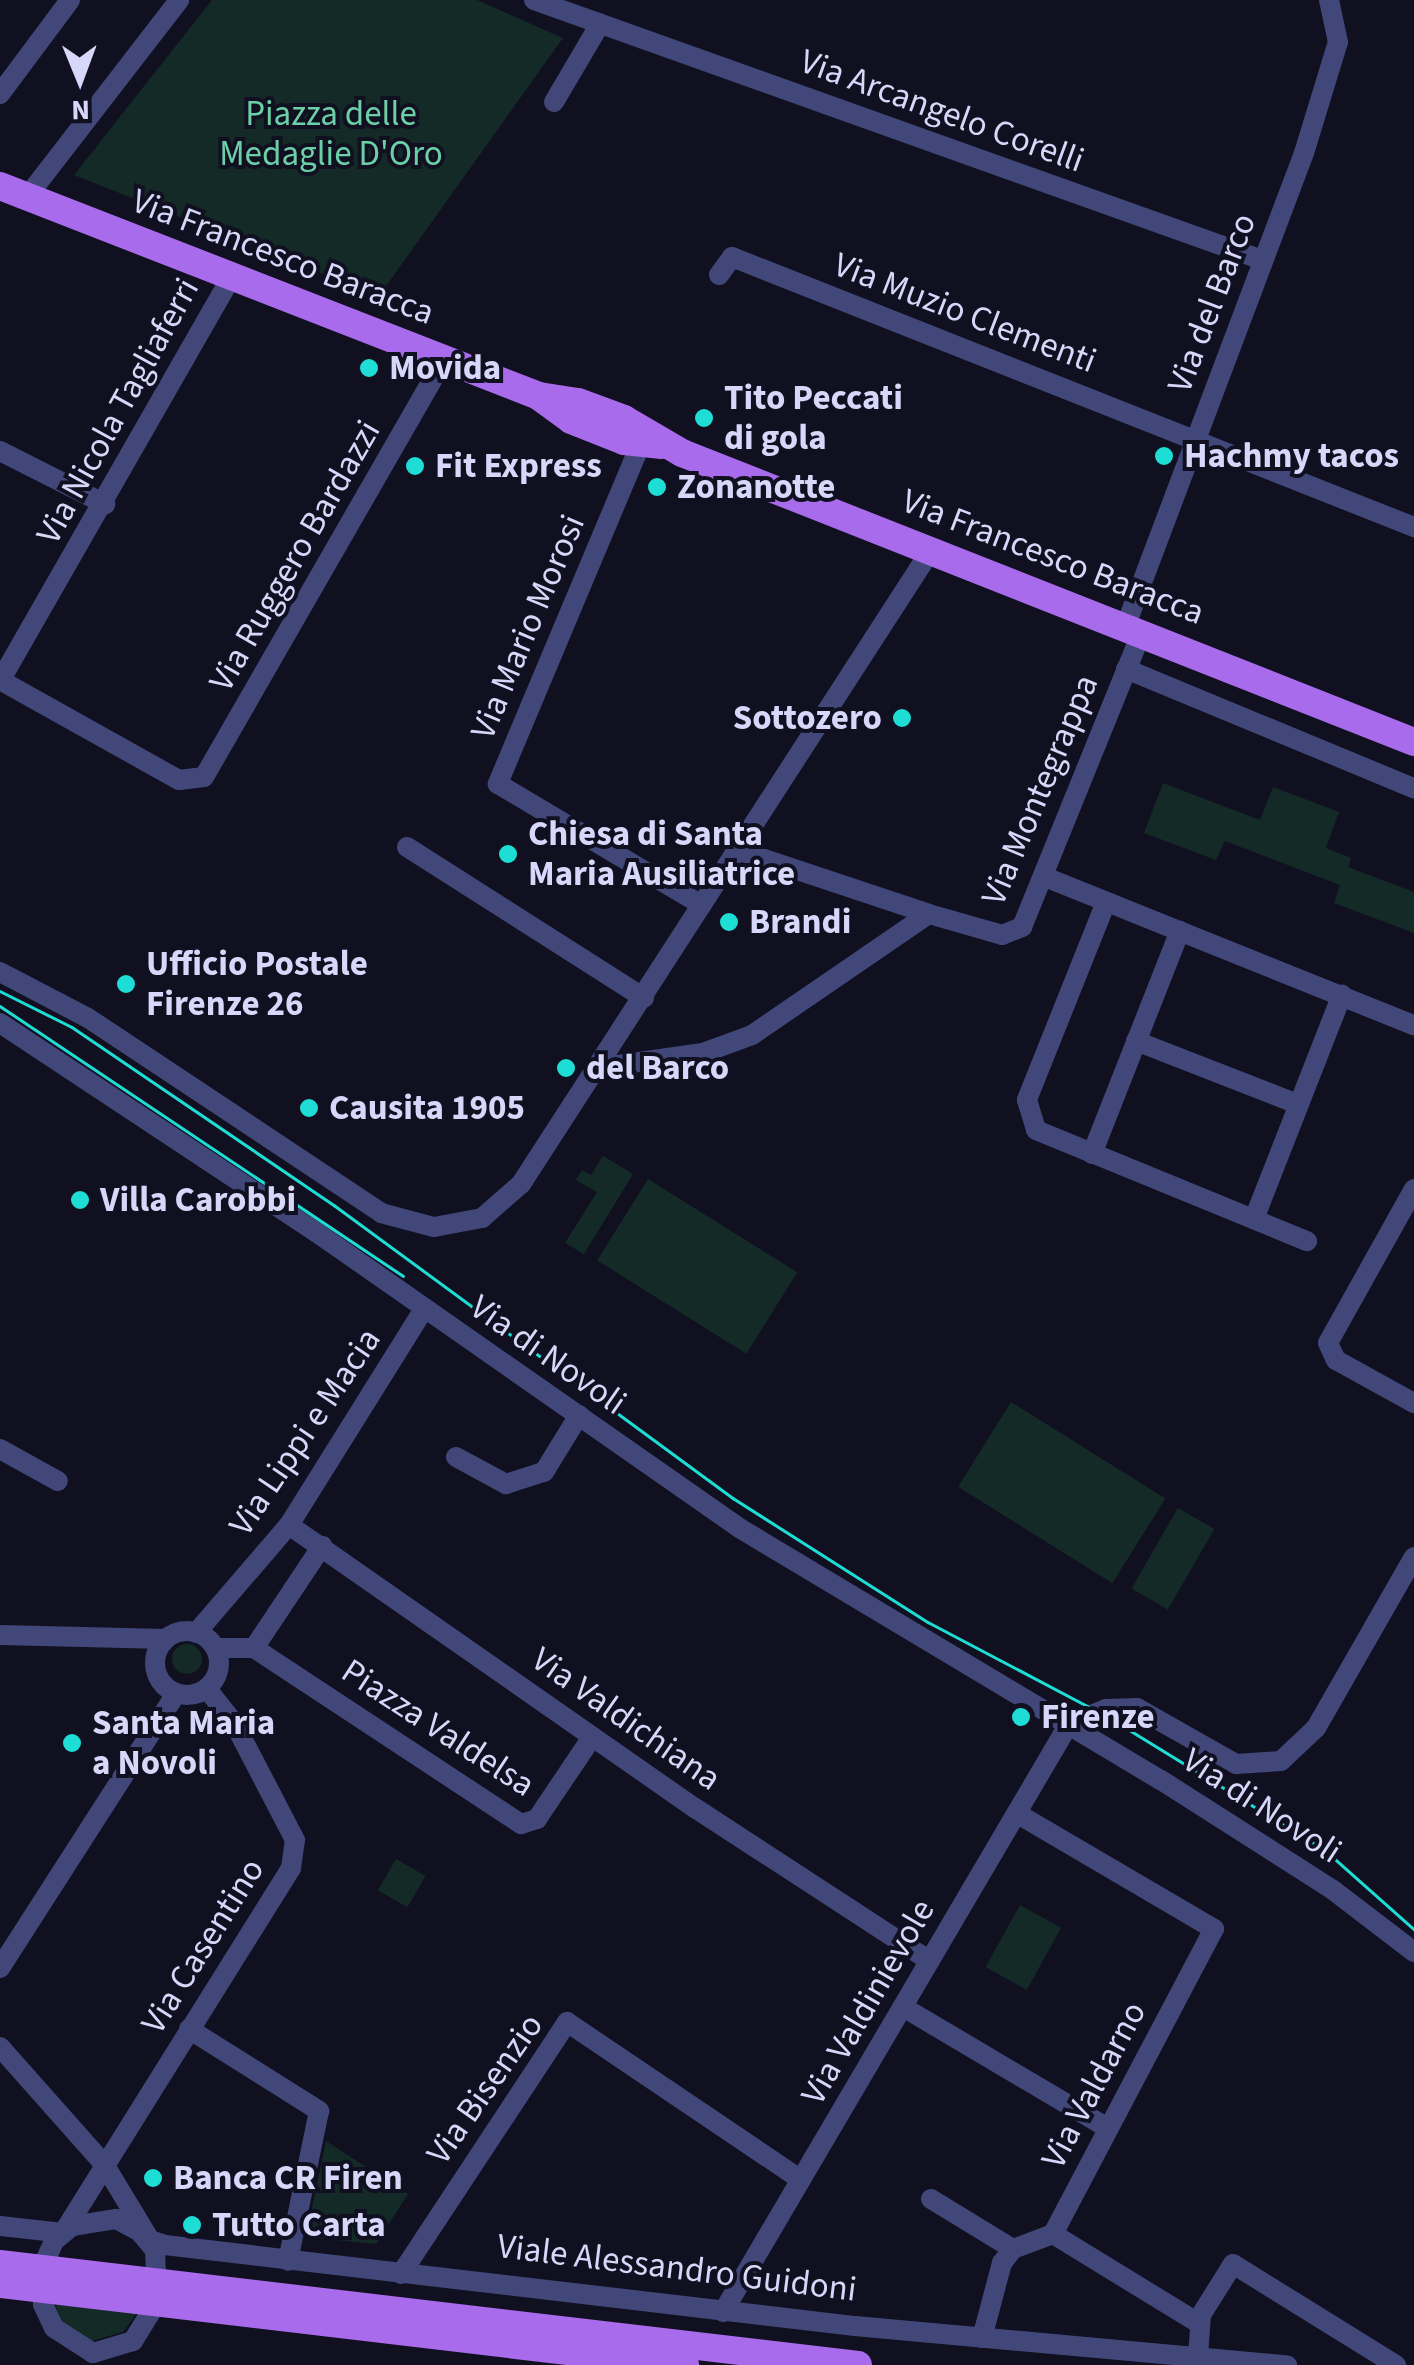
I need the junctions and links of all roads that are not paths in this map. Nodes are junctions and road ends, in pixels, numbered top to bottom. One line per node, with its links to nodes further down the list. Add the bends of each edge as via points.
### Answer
1 (70, 0): 6 (street)
2 (180, 0): 9 (street)
3 (534, 0): 5 (street, Via Arcangelo Corelli)
4 (1330, 0): 10 (street, Via del Barco, via 1338,42)
5 (600, 24): 7 (street); 10 (street, Via Arcangelo Corelli)
6 (0, 94)
7 (554, 102)
8 (0, 186): 9 (main road, Via Francesco Baracca)
9 (27, 197): 12 (main road, Via Francesco Baracca)
10 (1262, 260): 14 (street, Via del Barco)
11 (719, 276): 14 (street, Via Muzio Clementi, via 732,257)
12 (231, 277): 13 (main road, Via Francesco Baracca); 17 (street, Via Nicola Tagliaferri)
13 (444, 360): 15 (main road, Via Francesco Baracca, via 624,419); 22 (street, Via Ruggero Bardazzi, via 198,781 179,780)
14 (1196, 437): 18 (street); 20 (street, Via del Barco)
15 (652, 444): 19 (main road, Via Francesco Baracca); 29 (street, Via Mario Morosi, via 498,784)
16 (0, 450): 17 (street)
17 (105, 504): 22 (street, Via Nicola Tagliaferri)
18 (1414, 527)
19 (931, 550): 20 (main road, Via Francesco Baracca); 26 (street)
20 (1134, 629): 21 (street, Via Montegrappa); 23 (main road, Via Francesco Baracca)
21 (1126, 669): 24 (street); 27 (street, Via Montegrappa)
22 (0, 681)
23 (1414, 742)
24 (1414, 788)
25 (407, 846): 34 (street)
26 (738, 850): 29 (street); 30 (street)
27 (1046, 877): 28 (street); 30 (street, Via Montegrappa, via 1027,922 1013,933)
28 (1106, 902): 31 (street); 40 (street, via 1028,1100 1036,1130)
29 (702, 905): 34 (street)
30 (929, 914): 38 (street, Via Montegrappa, via 752,1035 704,1053)
31 (1180, 931): 33 (street); 37 (street)
32 (0, 973): 38 (street, via 88,1018 370,1207 412,1224 462,1224 503,1203)
33 (1342, 995): 36 (street); 39 (street)
34 (644, 998): 38 (street)
35 (0, 1024): 44 (street, Via di Novoli)
36 (1414, 1025)
37 (1136, 1041): 39 (street); 40 (street)
38 (597, 1068)
39 (1298, 1104): 42 (street)
40 (1092, 1154): 42 (street)
41 (1414, 1189): 45 (street, via 1328,1347 1336,1360)
42 (1254, 1219): 43 (street)
43 (1307, 1241)
44 (424, 1309): 46 (street, Via di Novoli); 50 (street, Via Lippi e Macia)
45 (1414, 1403)
46 (579, 1415): 48 (street, via 544,1472 506,1484); 62 (street, Via di Novoli, via 772,1548)
47 (0, 1449): 49 (street)
48 (456, 1457)
49 (58, 1481)
50 (289, 1526): 51 (street, Via Valdichiana); 53 (street, Via Lippi e Macia)
51 (322, 1546): 58 (street); 63 (street, Via Valdichiana)
52 (1414, 1557): 62 (street, Via di Novoli, via 1303,1746 1273,1764 1236,1764 1138,1708 1106,1708)
53 (196, 1633): 55 (street); 57 (street)
54 (0, 1635): 56 (street)
55 (166, 1639): 56 (street); 59 (street)
56 (106, 1642): 59 (street)
57 (215, 1648): 58 (street); 60 (street, via 219,1670)
58 (254, 1648): 63 (street, Piazza Valdelsa, via 515,1823 536,1819)
59 (156, 1670): 61 (street)
60 (207, 1689): 61 (street); 69 (street, Via Casentino, via 234,1723 296,1847 291,1868)
61 (176, 1694): 67 (street)
62 (1069, 1724): 64 (street, Via Valdinievole); 65 (street, Via di Novoli, via 1333,1890)
63 (592, 1737): 66 (street, Via Valdichiana)
64 (1016, 1814): 66 (street, Via Valdinievole); 72 (street, Via Valdarno, via 1214,1929)
65 (1414, 1952)
66 (930, 1960): 68 (street, Via Valdinievole)
67 (0, 1968)
68 (902, 2007): 72 (street); 74 (street, Via Valdinievole)
69 (190, 2029): 73 (street, Via Casentino); 81 (street, via 319,2111)
70 (0, 2047): 73 (street)
71 (0, 2064): 73 (street)
72 (1106, 2127): 78 (street, Via Valdarno)
73 (101, 2169): 77 (street, Via Casentino); 79 (street)
74 (801, 2180): 83 (street, Via Bisenzio, via 566,2022); 87 (street, Via Valdinievole)
75 (930, 2198): 80 (street)
76 (0, 2226): 77 (street, Viale Alessandro Guidoni)
77 (63, 2233): 79 (street, Viale Alessandro Guidoni, via 100,2217 130,2224); 84 (street)
78 (1054, 2234): 80 (street); 88 (street)
79 (150, 2240): 81 (street, Viale Alessandro Guidoni); 86 (street)
80 (1014, 2249): 89 (street, via 996,2278)
81 (288, 2260): 83 (street, Viale Alessandro Guidoni)
82 (0, 2264): 84 (main road)
83 (401, 2274): 87 (street, Viale Alessandro Guidoni)
84 (42, 2279): 85 (main road); 86 (main road); 91 (street, via 54,2328)
85 (0, 2284)
86 (158, 2291): 91 (street, via 133,2341); 92 (main road); 93 (main road)
87 (723, 2312): 89 (street, Viale Alessandro Guidoni)
88 (1198, 2324): 90 (street); 95 (street, via 1232,2264)
89 (982, 2338): 90 (street, Viale Alessandro Guidoni)
90 (1198, 2356): 94 (street, Viale Alessandro Guidoni)
91 (92, 2359)
92 (685, 2365)
93 (858, 2365)
94 (1288, 2365)
95 (1396, 2365)

